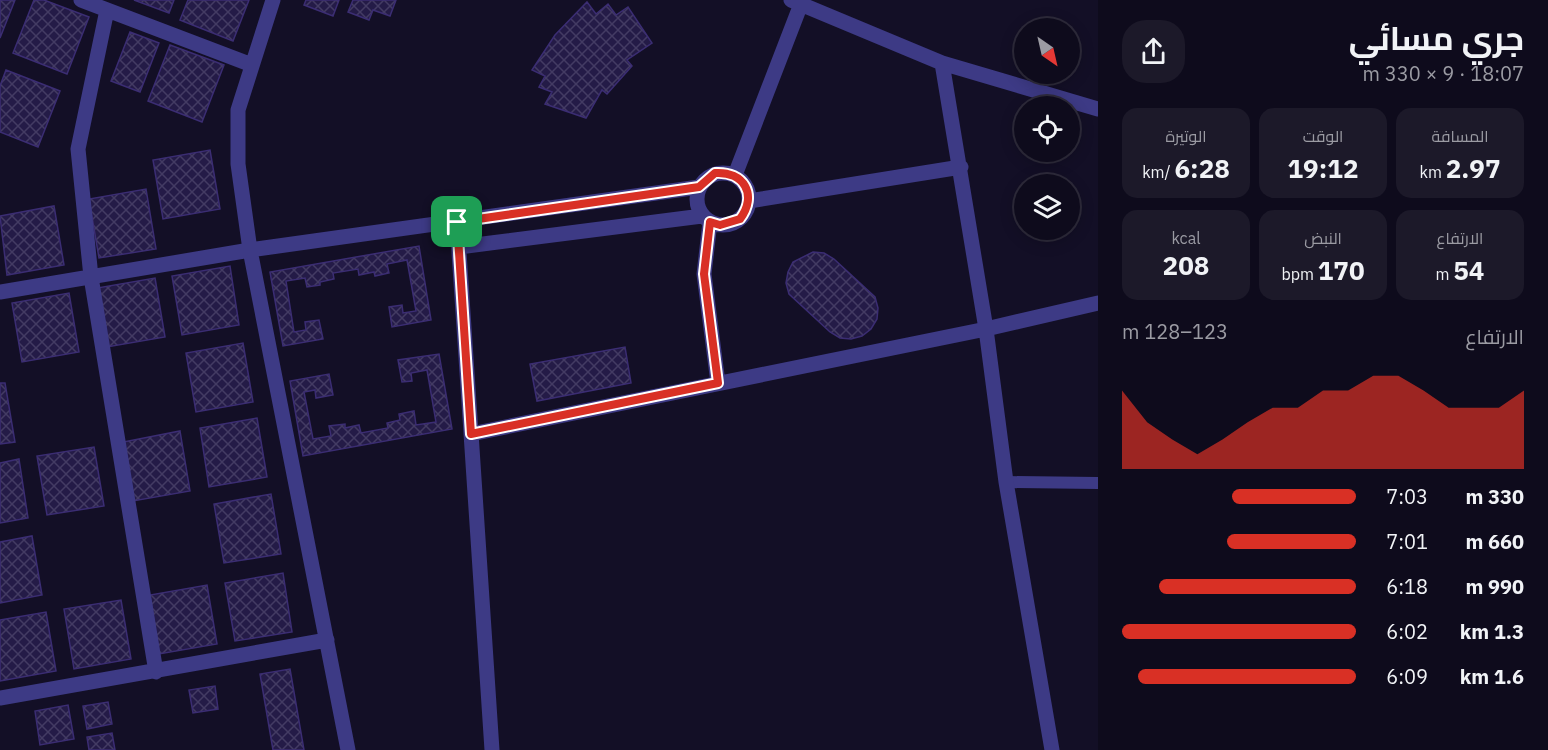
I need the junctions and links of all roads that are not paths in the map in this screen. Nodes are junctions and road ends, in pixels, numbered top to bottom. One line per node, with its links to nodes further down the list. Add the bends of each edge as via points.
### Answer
1 (81, 0): 4 (street)
2 (273, 0): 6 (street)
3 (796, 2): 5 (street); 9 (street)
4 (102, 5): 6 (street); 16 (street, via 78,148)
5 (942, 63): 7 (street); 8 (street)
6 (252, 65): 15 (street, via 238,110 238,164)
7 (1098, 109)
8 (961, 166): 11 (street); 19 (street)
9 (735, 175): 10 (street, via 715,173); 11 (street, via 748,190)
10 (699, 187): 12 (street, via 697,207); 13 (street)
11 (749, 201): 12 (street, via 740,219 720,225)
12 (706, 219): 14 (street); 20 (street, via 704,274)
13 (457, 222): 14 (street); 15 (street)
14 (459, 247): 21 (street)
15 (250, 250): 16 (street); 24 (street)
16 (91, 277): 17 (street); 25 (street)
17 (0, 292)
18 (1098, 303): 19 (street)
19 (986, 329): 20 (street); 22 (street)
20 (718, 383): 21 (street)
21 (471, 434): 28 (street)
22 (1006, 482): 23 (lane); 29 (street)
23 (1098, 483)
24 (327, 640): 25 (street); 27 (street)
25 (156, 672): 26 (street)
26 (0, 698)
27 (348, 750)
28 (492, 750)
29 (1052, 750)

